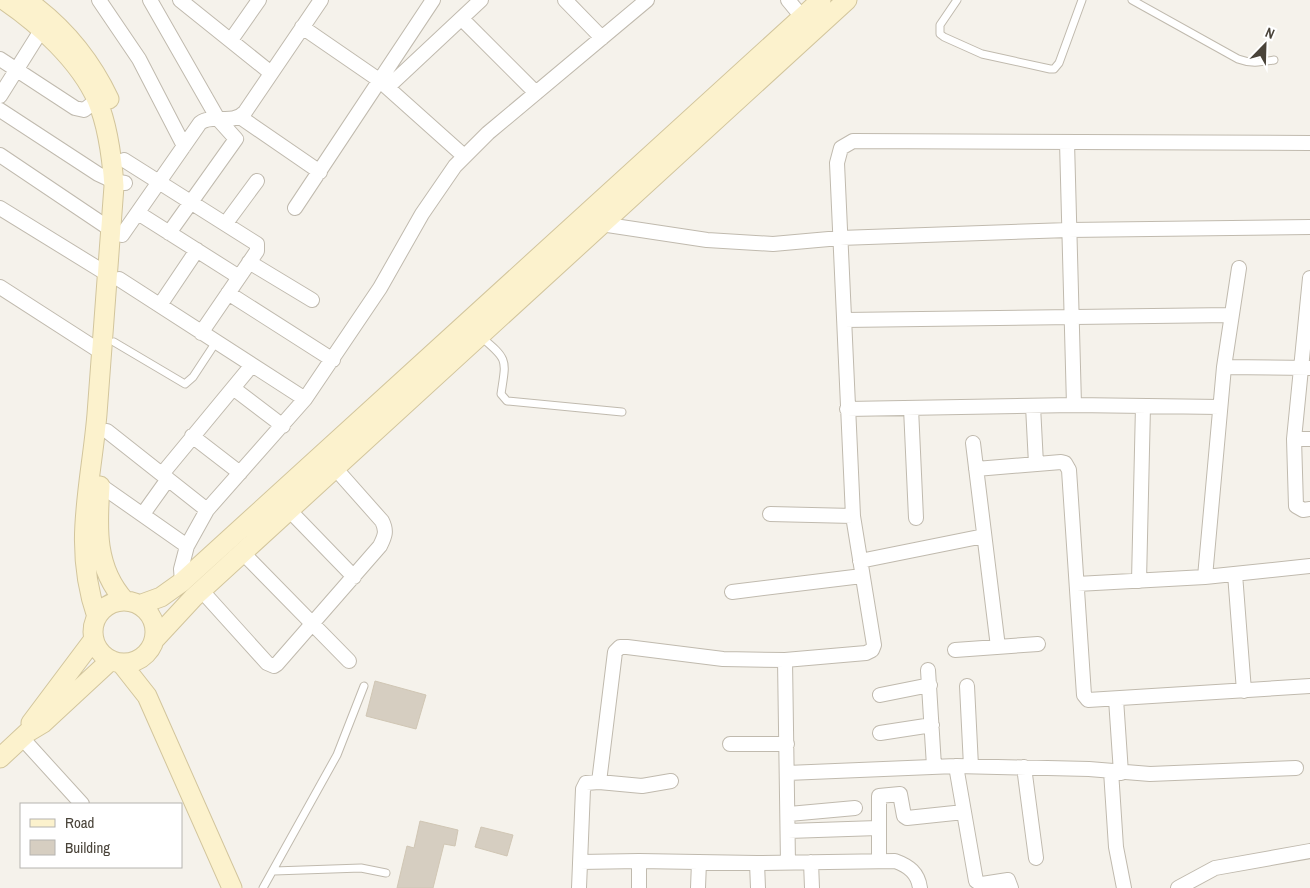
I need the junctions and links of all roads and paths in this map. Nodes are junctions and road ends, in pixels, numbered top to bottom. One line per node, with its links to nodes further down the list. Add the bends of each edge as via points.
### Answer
1 (4, 0): 17 (main road)
2 (99, 0): 37 (street, via 139,59)
3 (150, 0): 34 (street)
4 (180, 0): 22 (street)
5 (259, 0): 22 (street)
6 (321, 0): 20 (street)
7 (433, 0): 27 (street)
8 (482, 0): 19 (street)
9 (565, 0): 21 (street)
10 (647, 0): 21 (street)
11 (788, 0): 18 (street)
12 (821, 0): 18 (main road)
13 (847, 0): 28 (main road)
14 (957, 0): 15 (lane, via 940,25 940,34 944,37 982,54 1050,69 1059,63)
15 (1082, 0)
16 (1132, 0): 24 (lane, via 1238,59 1260,63)
17 (36, 11): 25 (street); 31 (main road); 40 (main road, via 80,49 95,71 109,98)
18 (802, 17): 28 (main road)
19 (462, 19): 27 (street); 29 (street)
20 (302, 27): 26 (street); 27 (street)
21 (602, 38): 29 (street)
22 (230, 40): 26 (street)
23 (0, 59): 25 (street)
24 (1274, 60)
25 (16, 70): 30 (street); 31 (street, via 75,108 84,110)
26 (271, 73): 33 (street)
27 (384, 84): 39 (street); 41 (street)
28 (736, 89): 50 (main road); 53 (main road)
29 (536, 93): 39 (street)
30 (0, 96)
31 (97, 100): 44 (main road)
32 (0, 110): 44 (street, via 98,174)
33 (240, 117): 34 (street); 41 (street)
34 (218, 119): 37 (street, via 200,123); 45 (street, via 234,136 235,142)
35 (1067, 142): 36 (street); 52 (street); 56 (street, via 853,141 845,144 839,153 838,163)
36 (1310, 143)
37 (184, 146): 42 (street)
38 (0, 156): 54 (street)
39 (464, 156): 74 (street, via 422,214 380,288)
40 (124, 160): 42 (street); 44 (main road)
41 (320, 172): 47 (street)
42 (159, 181): 45 (street); 48 (street)
43 (256, 181): 49 (street)
44 (119, 182): 54 (main road)
45 (192, 201): 49 (street); 55 (street)
46 (0, 208): 60 (street)
47 (295, 208)
48 (138, 213): 54 (street); 55 (street)
49 (226, 223): 58 (street, via 257,244 257,251)
50 (601, 224): 53 (main road); 56 (street, via 741,244)
51 (1310, 226): 52 (street)
52 (1069, 230): 56 (street); 68 (street)
53 (580, 231): 71 (main road); 116 (main road)
54 (116, 232): 60 (main road)
55 (170, 233): 57 (street)
56 (840, 238): 69 (street)
57 (197, 250): 61 (street); 66 (street)
58 (249, 262): 61 (street); 65 (street)
59 (1239, 268): 67 (street)
60 (113, 276): 66 (street); 73 (main road)
61 (240, 277): 64 (street)
62 (1310, 278): 77 (street)
63 (0, 287): 73 (street)
64 (228, 293): 70 (street); 74 (street)
65 (312, 300)
66 (160, 305): 70 (street)
67 (1231, 315): 68 (street); 76 (street)
68 (1071, 317): 69 (street); 80 (street)
69 (844, 320): 85 (street)
70 (201, 333): 72 (street)
71 (479, 335): 86 (lane, via 499,352 505,362 501,394 507,401); 94 (main road)
72 (216, 342): 73 (lane, via 193,378 185,384); 75 (street)
73 (108, 347): 88 (main road); 121 (main road, via 83,543 88,591)
74 (333, 360): 79 (street)
75 (252, 365): 78 (street); 79 (street)
76 (1224, 368): 77 (street); 83 (street)
77 (1306, 368): 90 (street)
78 (232, 388): 87 (street); 89 (street)
79 (306, 399): 87 (street)
80 (1074, 405): 81 (street); 82 (street)
81 (1033, 406): 84 (street); 93 (street)
82 (1143, 406): 83 (street); 115 (street)
83 (1220, 407): 114 (street)
84 (911, 408): 85 (street); 105 (street)
85 (848, 409): 104 (street)
86 (622, 412)
87 (283, 426): 96 (street)
88 (108, 431): 97 (street); 98 (main road)
89 (192, 436): 96 (street); 97 (street)
90 (1294, 439): 91 (street); 99 (street, via 1295,502 1299,509)
91 (1310, 439)
92 (973, 443): 95 (street)
93 (1036, 464): 95 (street); 117 (street, via 1061,462 1070,470)
94 (335, 468): 101 (main road); 113 (street, via 385,528 380,546)
95 (976, 469): 106 (street)
96 (240, 473): 100 (street)
97 (165, 476): 100 (street); 102 (street)
98 (100, 485): 102 (street); 120 (main road, via 98,523 104,569 113,588)
99 (1310, 509)
100 (207, 510): 107 (street)
101 (289, 510): 108 (main road); 113 (street)
102 (143, 514): 107 (street)
103 (770, 514): 104 (street)
104 (853, 516): 109 (street)
105 (916, 518)
106 (984, 536): 109 (street); 126 (street)
107 (187, 546): 116 (street, via 181,569)
108 (243, 553): 118 (main road); 122 (street)
109 (860, 561): 112 (street)
110 (1310, 566): 111 (street)
111 (1234, 574): 114 (street); 137 (street)
112 (862, 576): 119 (street); 129 (street, via 874,641 872,650)
113 (354, 577): 122 (street)
114 (1205, 577): 115 (street)
115 (1139, 581): 117 (street)
116 (182, 582): 120 (main road, via 160,597)
117 (1077, 584): 140 (street, via 1084,695 1092,700)
118 (202, 591): 122 (street, via 270,666 277,664); 124 (main road)
119 (732, 592)
120 (132, 603): 121 (main road, via 109,605); 124 (main road, via 151,616)
121 (97, 617): 123 (main road)
122 (313, 624): 130 (street)
123 (94, 639): 131 (main road, via 98,649); 143 (main road, via 36,715)
124 (155, 640): 128 (main road)
125 (1038, 644): 126 (street)
126 (998, 647): 127 (street)
127 (956, 650)
128 (145, 656): 131 (main road, via 132,663); 139 (main road)
129 (785, 660): 145 (street); 155 (street, via 723,659 620,647 613,657)
130 (349, 661)
131 (116, 662): 139 (main road); 143 (main road)
132 (928, 670): 133 (street)
133 (930, 685): 138 (street); 141 (street)
134 (364, 686): 171 (lane, via 337,755)
135 (966, 686): 149 (street)
136 (1310, 686): 137 (street)
137 (1244, 691): 140 (street)
138 (880, 695)
139 (147, 696): 173 (main road)
140 (1116, 700): 152 (street)
141 (932, 725): 142 (street); 147 (street)
142 (880, 733)
143 (25, 735): 146 (main road); 156 (street)
144 (730, 744): 145 (street)
145 (787, 744): 153 (street)
146 (0, 758)
147 (934, 766): 148 (street); 153 (street)
148 (956, 766): 149 (street); 158 (street)
149 (971, 766): 150 (street)
150 (1024, 767): 152 (street); 163 (street)
151 (1296, 768): 152 (street, via 1173,774)
152 (1116, 772): 182 (street, via 1113,821)
153 (787, 773): 159 (street)
154 (671, 781): 155 (street, via 642,786)
155 (599, 782): 166 (street, via 584,785)
156 (81, 803)
157 (855, 808): 159 (street)
158 (964, 812): 160 (street, via 907,818 901,796 895,793 879,796); 181 (street, via 977,883 1008,880)
159 (789, 814): 161 (street)
160 (878, 828): 161 (street); 164 (street)
161 (788, 831): 170 (street)
162 (1310, 851): 183 (street, via 1215,868)
163 (1036, 858)
164 (879, 860): 168 (street); 180 (street, via 906,864 914,872)
165 (639, 861): 166 (street); 167 (street); 176 (street)
166 (580, 862): 175 (street)
167 (699, 862): 169 (street); 177 (street)
168 (811, 862): 170 (street); 179 (street)
169 (757, 863): 170 (street); 178 (street)
170 (788, 863)
171 (274, 872): 172 (lane, via 352,868); 174 (lane)
172 (386, 873)
173 (232, 888)
174 (264, 888)
175 (579, 888)
176 (639, 888)
177 (698, 888)
178 (758, 888)
179 (812, 888)
180 (920, 888)
181 (1011, 888)
182 (1124, 888)
183 (1178, 888)

